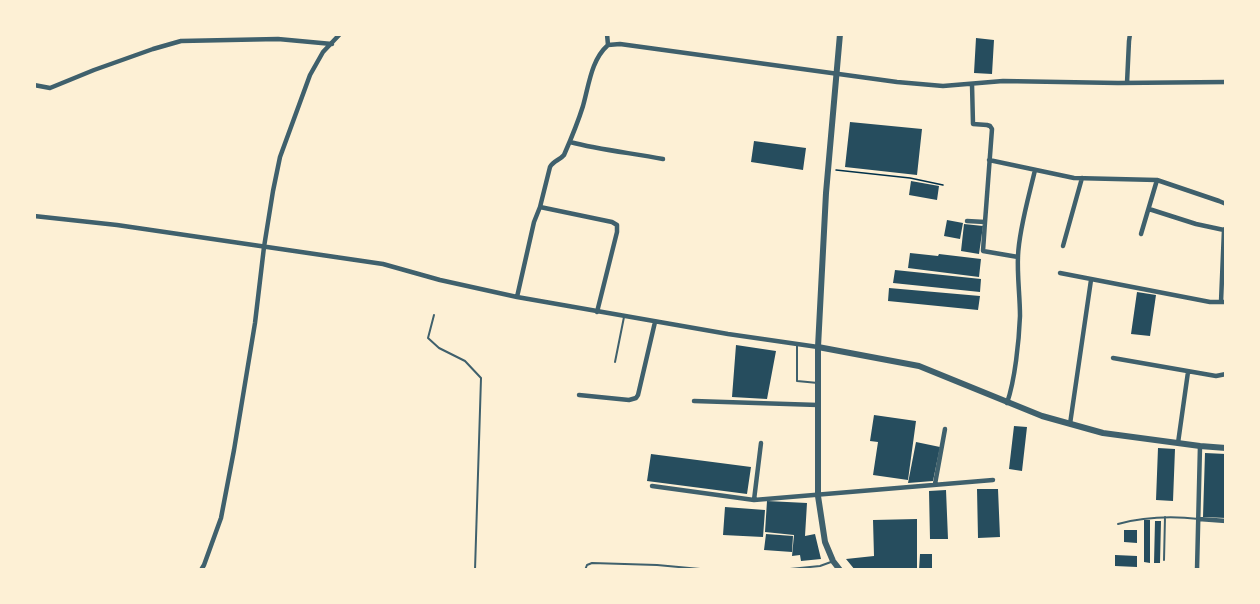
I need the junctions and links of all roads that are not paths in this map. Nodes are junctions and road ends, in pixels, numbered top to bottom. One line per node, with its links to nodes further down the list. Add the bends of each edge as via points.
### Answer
1 (340, 34): 5 (street)
2 (607, 34): 6 (street)
3 (840, 34): 7 (street)
4 (1130, 34): 9 (street)
5 (332, 44): 11 (street, via 278,39 181,41 50,88); 27 (street, via 310,75 280,157)
6 (608, 45): 7 (street); 12 (street, via 598,56)
7 (837, 74): 10 (street, via 943,86); 38 (street)
8 (1226, 82): 9 (street)
9 (1126, 83): 10 (street)
10 (972, 84): 14 (street, via 973,124 992,129)
11 (34, 85)
12 (570, 142): 13 (street); 19 (street, via 564,155 550,167)
13 (663, 159)
14 (989, 160): 15 (street); 23 (street)
15 (1035, 170): 16 (street); 28 (street)
16 (1082, 178): 17 (street); 26 (street)
17 (1157, 180): 18 (street); 20 (street)
18 (1226, 204)
19 (540, 207): 31 (street); 33 (street, via 617,225)
20 (1149, 209): 24 (street); 25 (street)
21 (34, 216): 27 (street)
22 (967, 221): 23 (street)
23 (985, 222): 28 (street, via 983,252)
24 (1225, 229): 32 (street)
25 (1141, 234)
26 (1063, 246)
27 (264, 247): 31 (street, via 383,264); 65 (street, via 223,507)
28 (1018, 257): 46 (street, via 1020,318)
29 (1060, 273): 30 (street)
30 (1091, 280): 32 (street); 48 (street)
31 (517, 297): 33 (street)
32 (1223, 302)
33 (597, 312): 35 (street)
34 (434, 315): 66 (lane, via 428,338 465,361 481,378)
35 (625, 316): 36 (street); 40 (lane)
36 (655, 322): 37 (street); 44 (street, via 636,398)
37 (797, 345): 38 (street); 43 (lane, via 797,381)
38 (818, 348): 43 (street); 46 (street, via 919,366)
39 (1113, 358): 41 (street)
40 (615, 362)
41 (1188, 372): 42 (street); 51 (street)
42 (1226, 374)
43 (818, 383): 47 (street)
44 (579, 395)
45 (694, 401): 47 (street)
46 (1007, 403): 48 (street)
47 (818, 405): 57 (street)
48 (1070, 424): 51 (street, via 1103,433)
49 (945, 429): 55 (street)
50 (760, 443): 58 (street)
51 (1178, 443): 52 (street)
52 (1200, 446): 53 (street); 60 (street)
53 (1226, 448)
54 (993, 480): 55 (street)
55 (934, 484): 57 (street)
56 (652, 486): 58 (street)
57 (818, 496): 58 (street); 64 (street, via 825,542)
58 (754, 500)
59 (1165, 517): 60 (lane); 62 (lane); 63 (lane)
60 (1199, 519): 61 (street); 71 (street)
61 (1226, 521)
62 (1118, 524)
63 (1164, 560)
64 (833, 561): 69 (lane); 70 (street)
65 (201, 570)
66 (475, 570)
67 (585, 570): 68 (lane, via 592,563)
68 (711, 570)
69 (780, 570)
70 (840, 570)
71 (1197, 570)

